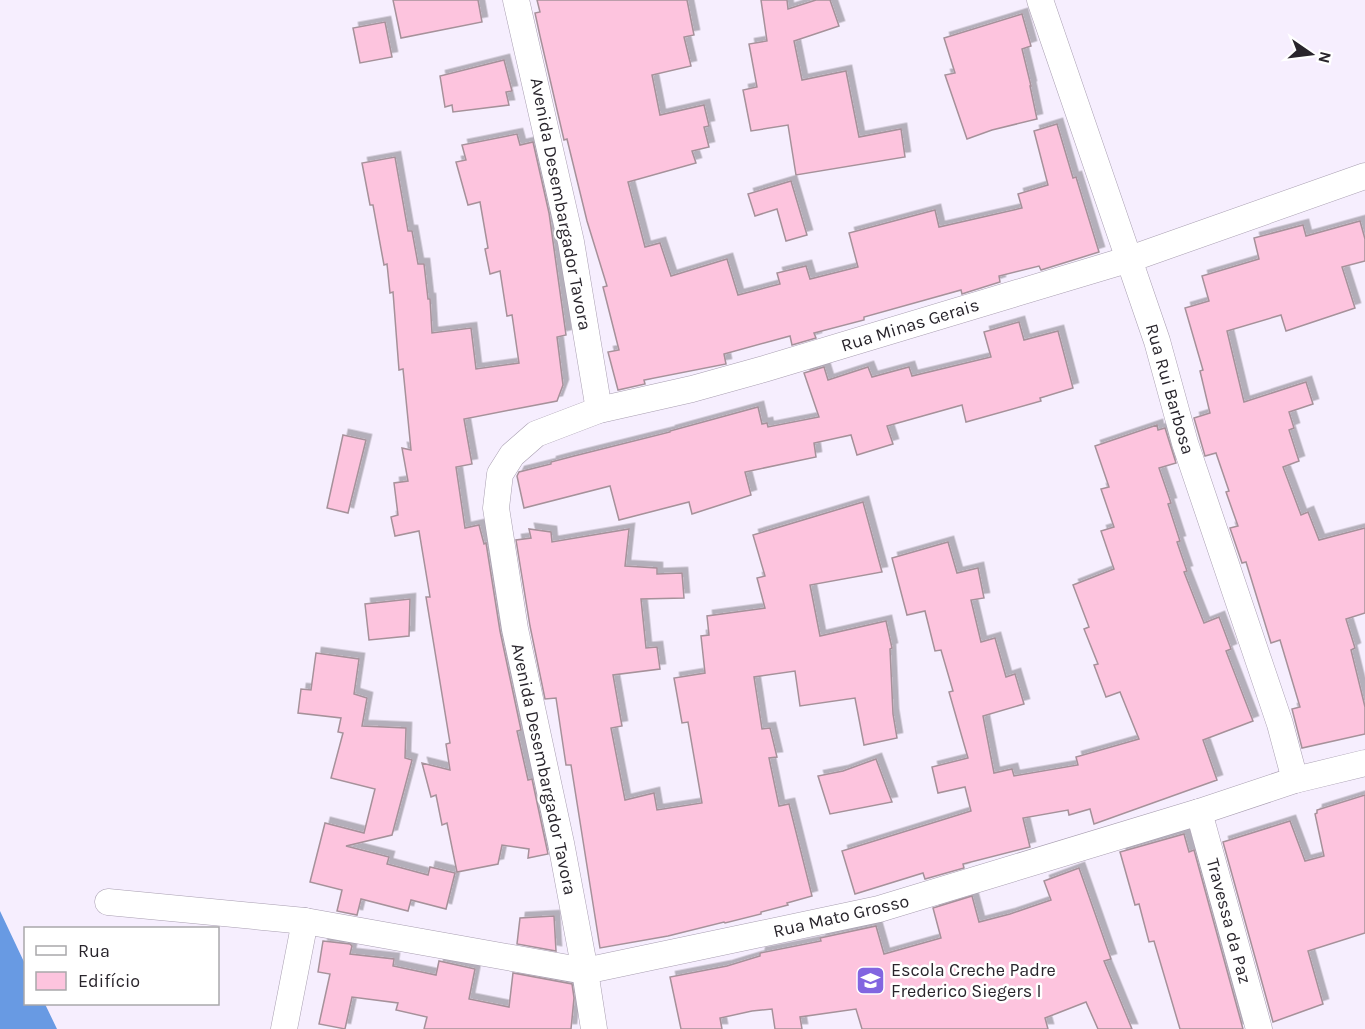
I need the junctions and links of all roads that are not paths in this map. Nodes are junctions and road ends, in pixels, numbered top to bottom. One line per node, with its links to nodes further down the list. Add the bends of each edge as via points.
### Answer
1 (516, 0): 5 (street, Avenida Desembargador Tavora, via 571,242)
2 (1040, 0): 4 (street, Rua Rui Barbosa)
3 (1365, 176): 4 (street, Rua Minas Gerais)
4 (1130, 259): 5 (street, Rua Minas Gerais, via 764,369); 8 (street, Rua Rui Barbosa, via 1185,443 1280,724)
5 (599, 410): 6 (street, Rua Minas Gerais, via 536,434 512,455 500,474)
6 (496, 508): 12 (street, Avenida Desembargador Tavora, via 515,629)
7 (1365, 763): 8 (street, Rua Mato Grosso)
8 (1295, 780): 9 (street, Rua Mato Grosso)
9 (1199, 812): 12 (street, Rua Mato Grosso, via 879,909); 15 (street, Travessa da Paz)
10 (108, 902): 11 (street, Rua Mato Grosso)
11 (305, 921): 12 (street, Rua Mato Grosso); 13 (street)
12 (585, 971): 14 (street, Avenida Desembargador Tavora)
13 (284, 1029)
14 (594, 1029)
15 (1259, 1029)

